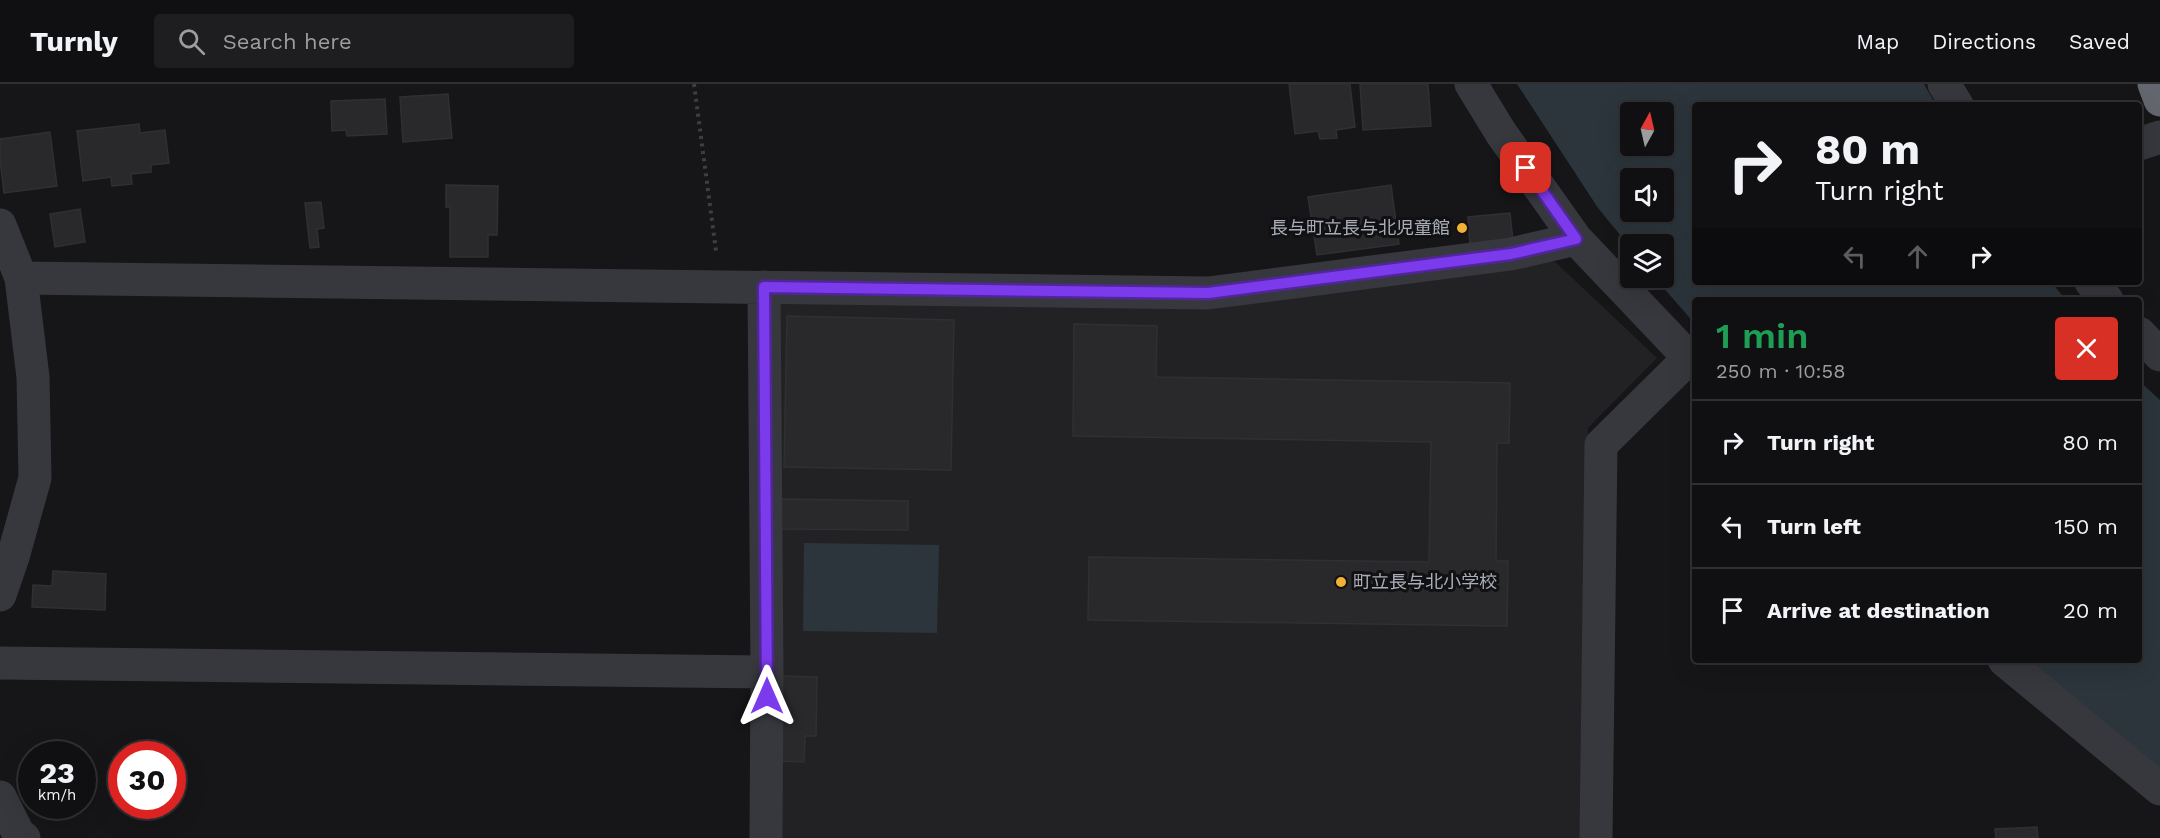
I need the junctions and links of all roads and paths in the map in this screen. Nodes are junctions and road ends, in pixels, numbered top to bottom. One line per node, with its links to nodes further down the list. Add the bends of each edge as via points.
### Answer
1 (694, 84): 13 (path)
2 (1471, 84): 10 (street)
3 (1944, 84): 6 (street)
4 (2154, 84): 5 (highway)
5 (2160, 100)
6 (1955, 102)
7 (2160, 137): 8 (street)
8 (2142, 143)
9 (0, 225): 11 (street)
10 (1576, 239): 14 (street, via 1511,254 1208,293); 18 (street)
11 (21, 278): 13 (street); 19 (street, via 33,377 35,478)
12 (2094, 285): 15 (street)
13 (720, 287): 14 (street)
14 (764, 287): 22 (street)
15 (2104, 297)
16 (2142, 336): 17 (street)
17 (2160, 356)
18 (1692, 362): 27 (street, via 1601,445)
19 (0, 595)
20 (0, 663): 22 (street)
21 (2008, 663): 23 (street)
22 (767, 672): 26 (street)
23 (2160, 789)
24 (0, 797): 25 (street)
25 (24, 838)
26 (766, 838)
27 (1596, 838)

